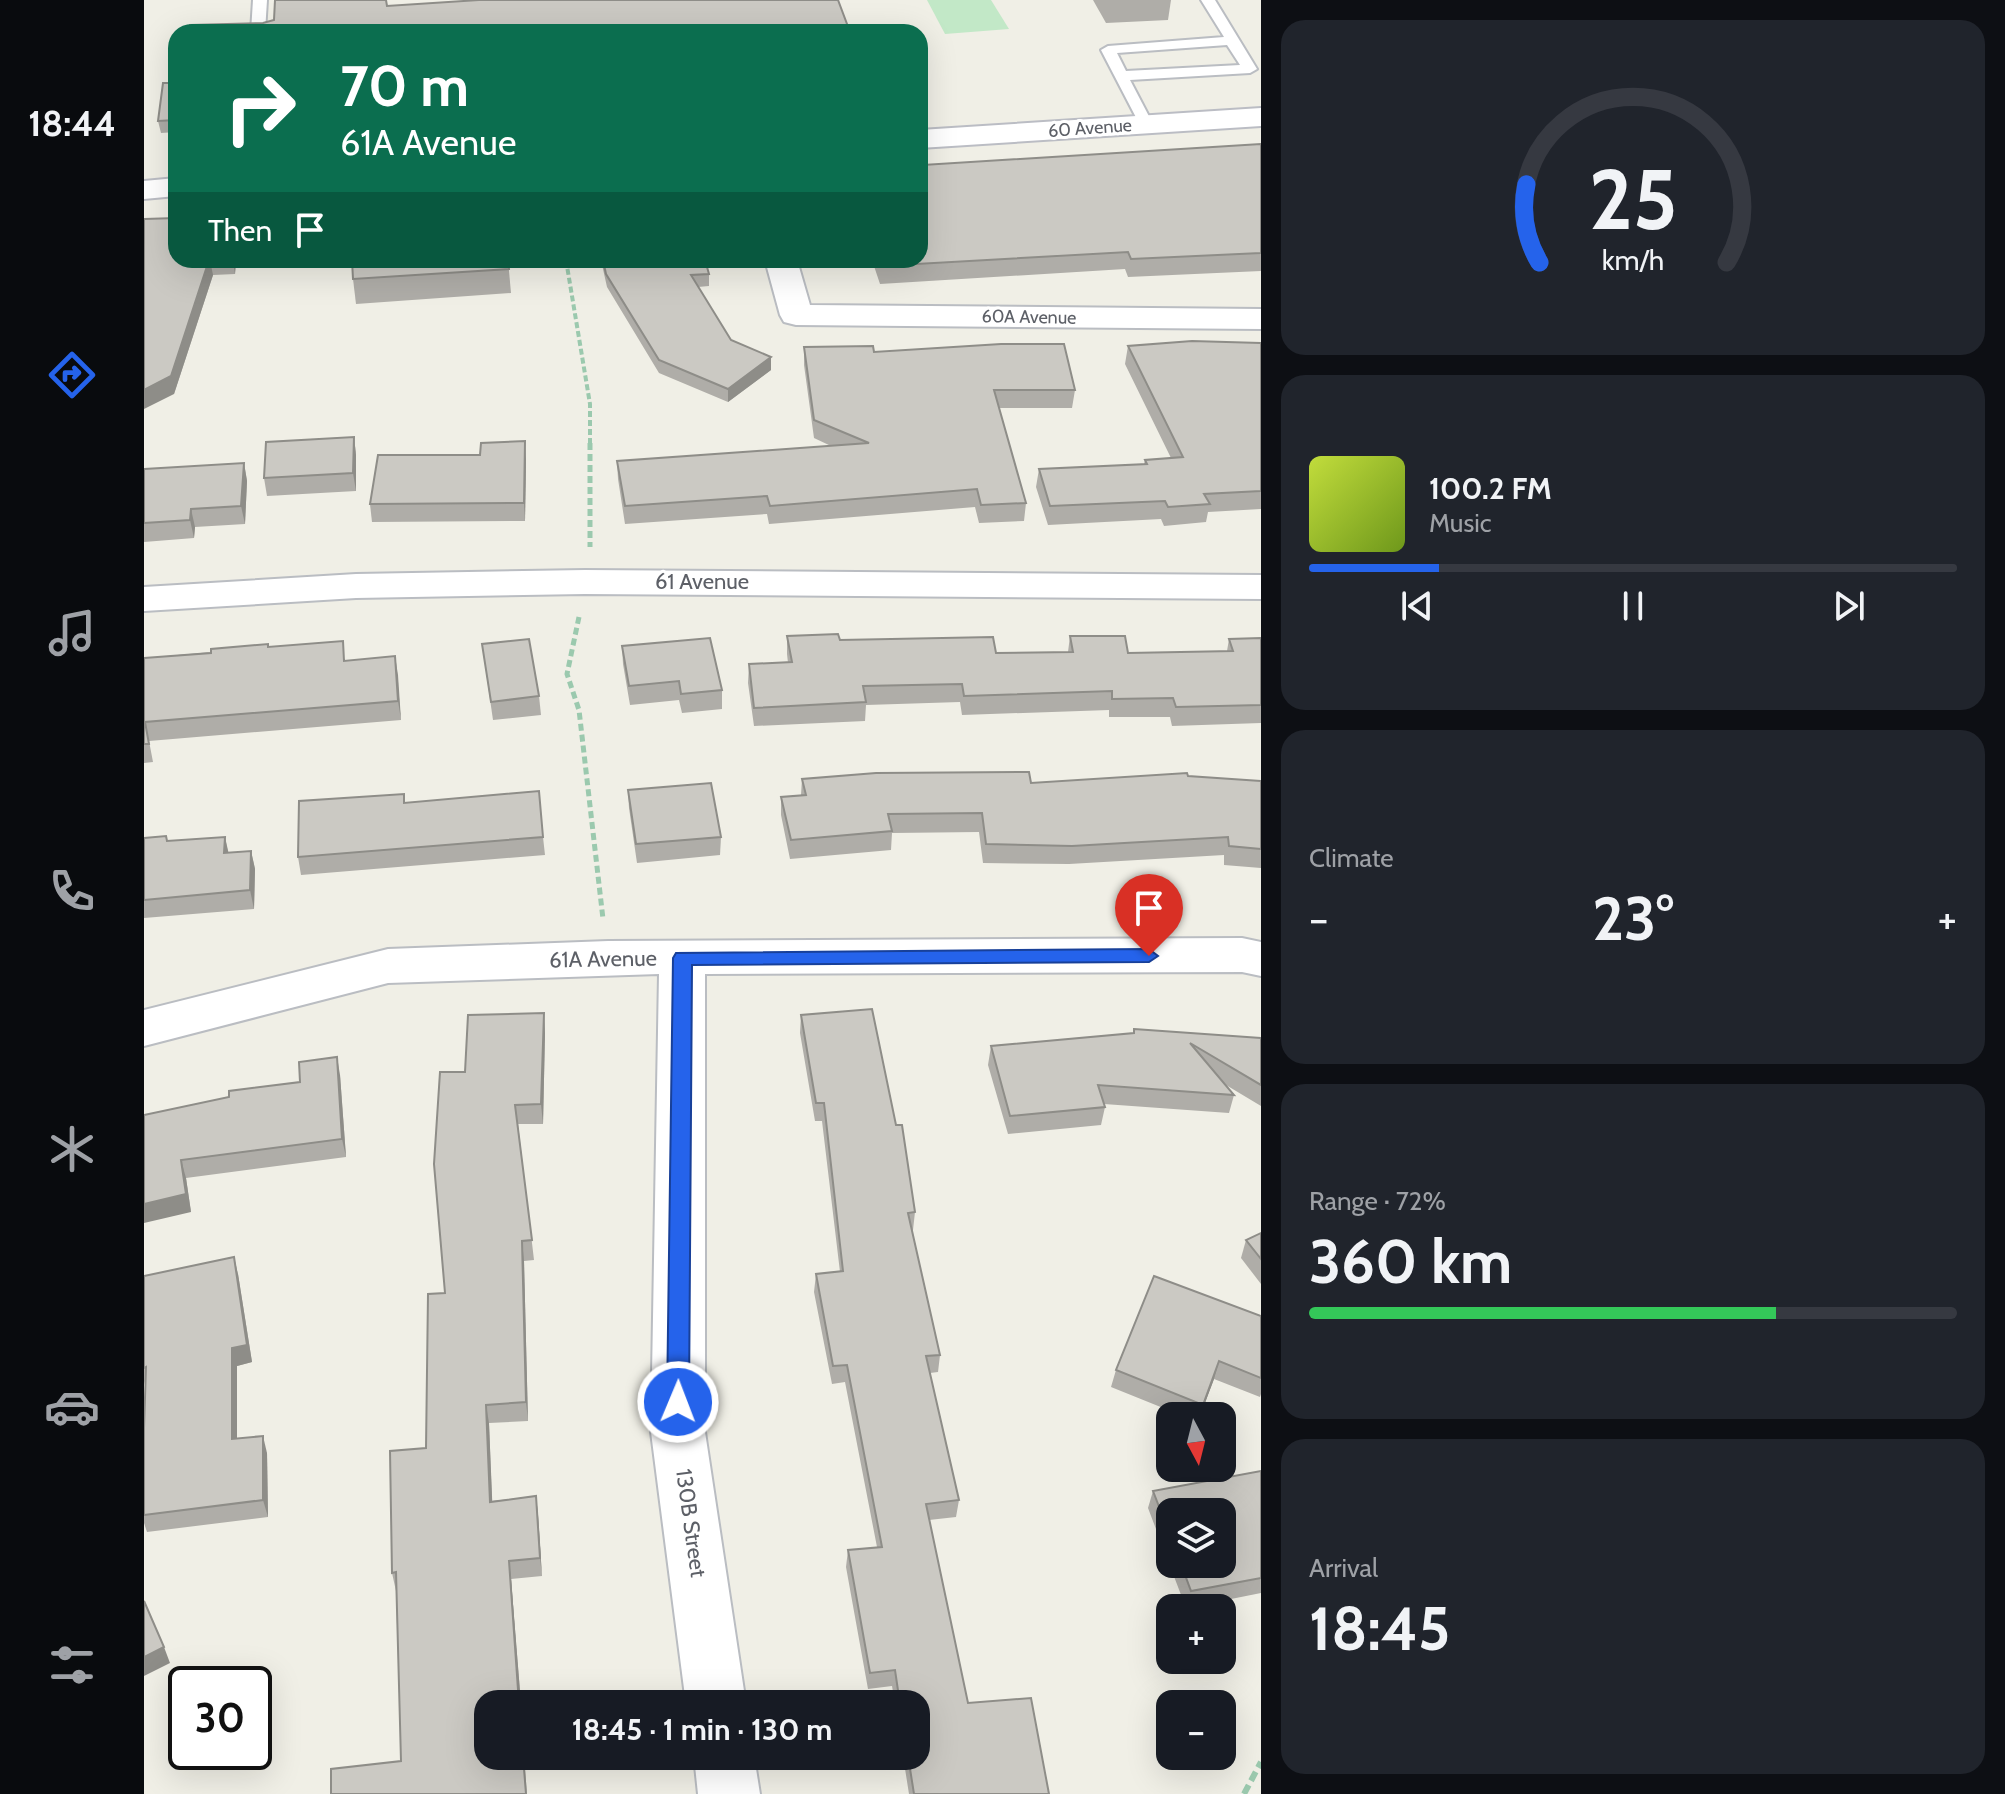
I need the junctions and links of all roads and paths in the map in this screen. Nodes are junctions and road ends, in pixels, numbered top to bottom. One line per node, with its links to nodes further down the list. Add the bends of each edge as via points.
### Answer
1 (260, 0): 3 (lane)
2 (1208, 0): 4 (lane)
3 (258, 24)
4 (1231, 41): 5 (lane, via 1108,50); 5 (lane, via 1250,69)
5 (1121, 76): 7 (lane)
6 (1261, 117): 7 (street, 60 Avenue)
7 (1146, 124): 8 (street, 60 Avenue)
8 (928, 138)
9 (168, 188): 10 (street)
10 (144, 190)
11 (567, 268): 14 (path, via 590,404)
12 (783, 268): 13 (street, 60A Avenue, via 796,315)
13 (1261, 319)
14 (590, 553)
15 (1261, 587): 16 (street, 61 Avenue, via 645,581 356,586)
16 (144, 599)
17 (581, 605): 18 (path, via 567,674 579,710)
18 (605, 932)
19 (682, 958): 20 (street, 61A Avenue); 21 (street, 61A Avenue, via 388,966); 22 (street, 130B Street, via 678,1432)
20 (1261, 959)
21 (144, 1028)
22 (714, 1690)
23 (1261, 1762): 26 (path)
24 (726, 1770): 25 (street)
25 (729, 1794)
26 (1244, 1794)

